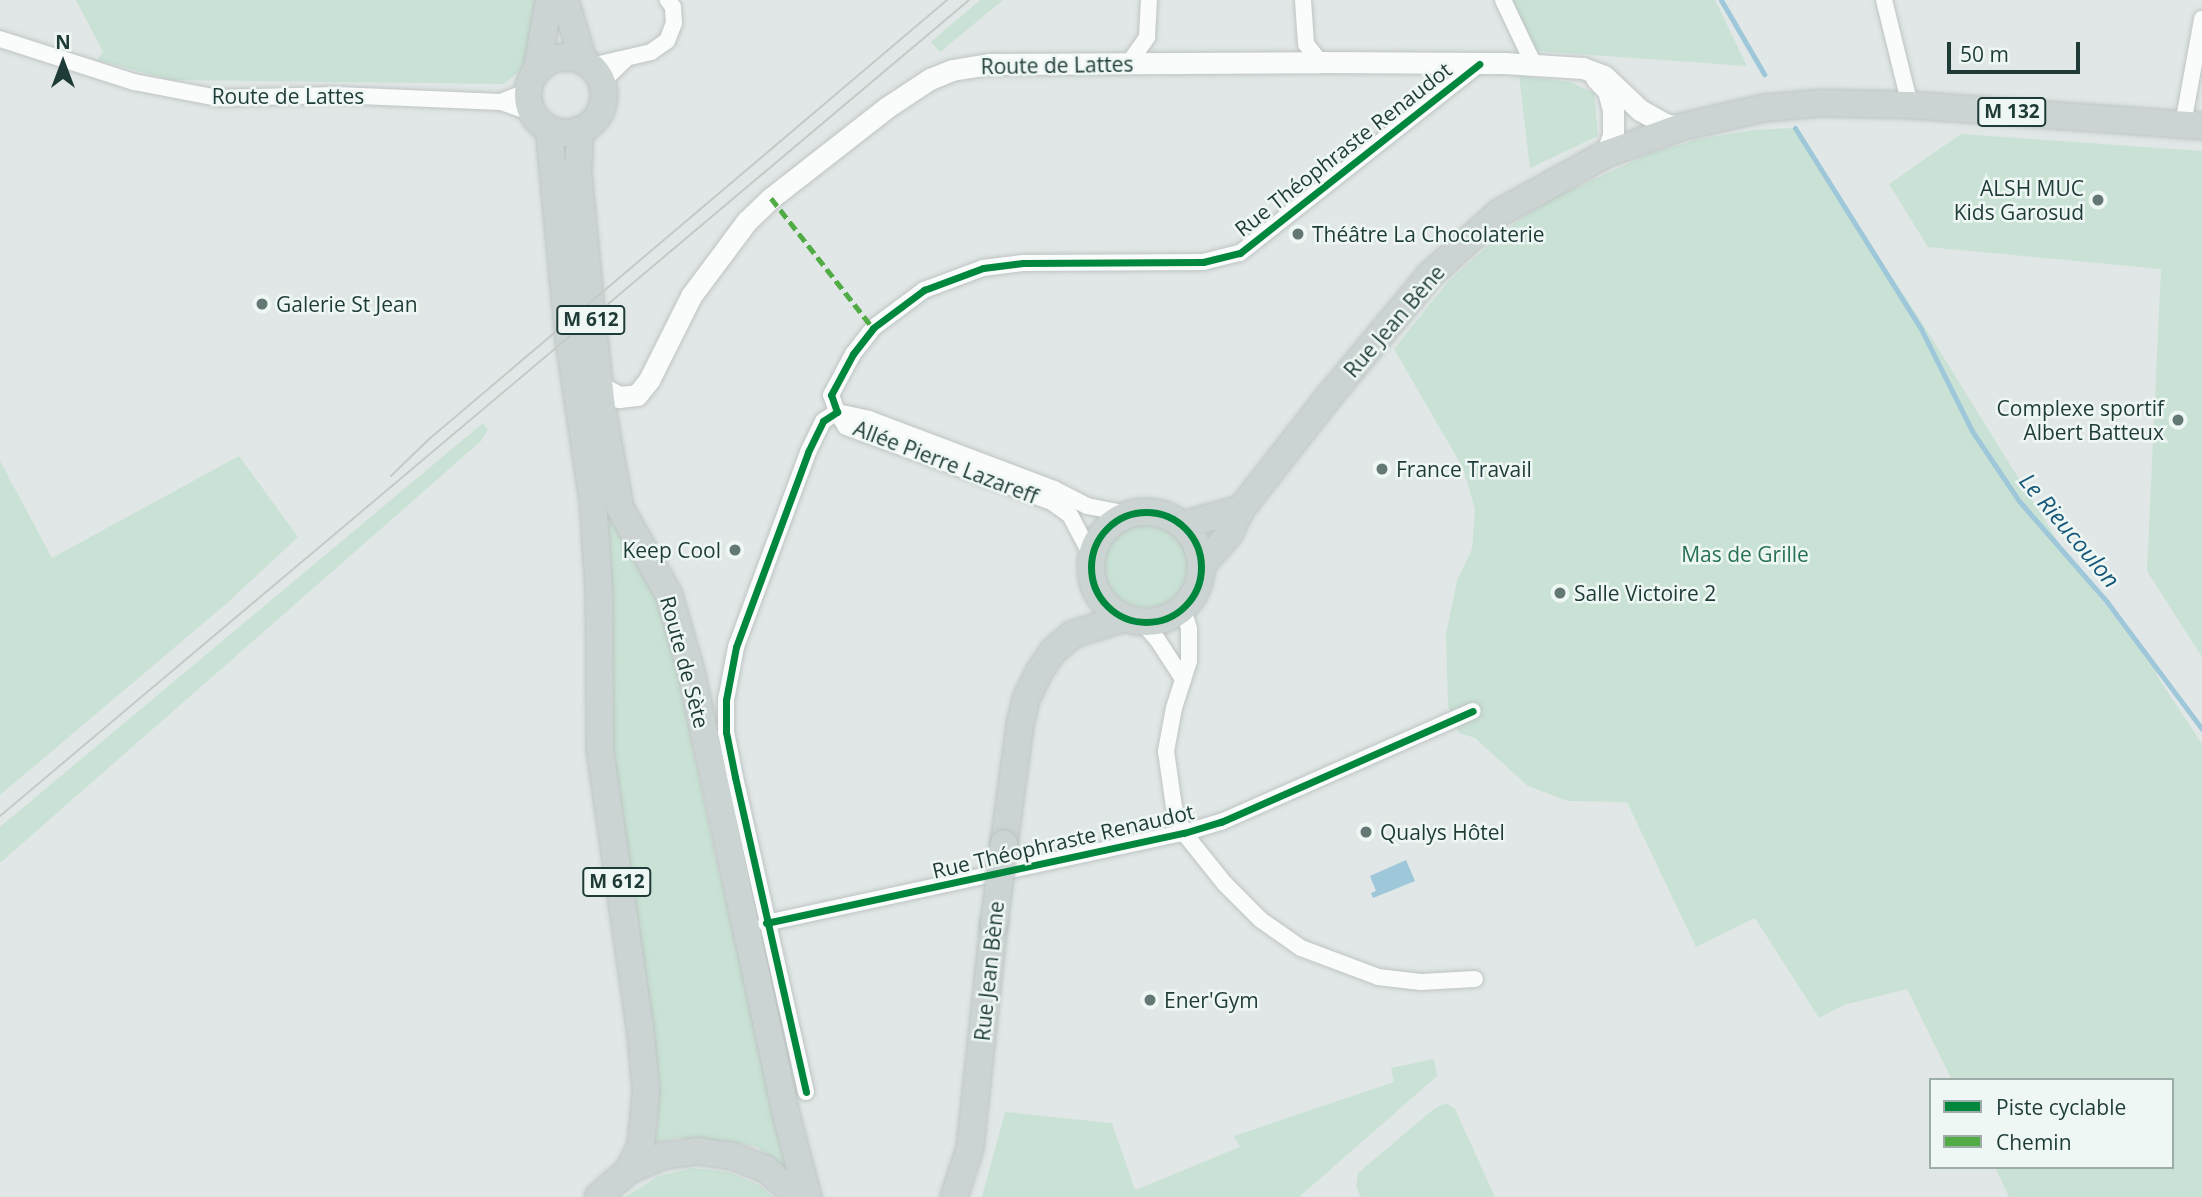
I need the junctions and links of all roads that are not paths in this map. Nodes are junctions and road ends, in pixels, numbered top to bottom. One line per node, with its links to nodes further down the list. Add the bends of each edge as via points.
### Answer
1 (549, 0): 16 (main road, M 612)
2 (565, 0): 15 (main road)
3 (668, 0): 15 (street, via 674,23 667,41 651,52)
4 (1149, 0): 10 (street, via 1147,37)
5 (1303, 0): 11 (street, via 1306,44)
6 (1503, 0): 13 (street)
7 (1884, 0): 17 (street)
8 (2202, 19): 18 (street)
9 (0, 39): 16 (street, Route de Lattes, via 134,82 218,98 335,95)
10 (1129, 62): 11 (street, Route de Lattes); 22 (street, Route de Lattes, via 989,64 930,79 865,124 747,221 691,296 637,395 618,397)
11 (1320, 62): 12 (street, Route de Lattes)
12 (1479, 64): 13 (street, Route de Lattes); 23 (street, Rue Théophraste Renaudot, via 1240,253 1203,262 1023,263 955,276 924,290 873,328 853,354 831,395)
13 (1534, 65): 14 (street, Route de Lattes)
14 (1583, 68): 19 (street, Route de Lattes, via 1604,75 1640,110); 21 (street, via 1608,91 1614,110)
15 (592, 69): 16 (main road, via 558,57); 20 (main road, via 604,98 599,113)
16 (537, 100): 20 (main road, via 570,132); 40 (main road, M 612, via 593,500 600,750 646,1090 641,1146)
17 (1910, 105): 18 (main road, M 132); 19 (main road, Rue Jean Bène / M 132, via 1822,103 1764,108)
18 (2192, 125)
19 (1681, 127): 21 (main road, Rue Jean Bène / M 132)
20 (580, 130): 22 (main road, Route de Sète / M 612, via 578,172)
21 (1606, 154): 25 (main road, Rue Jean Bène, via 1499,213 1430,275)
22 (599, 386): 43 (main road, Route de Sète / M 612, via 620,508 669,595 691,671)
23 (836, 412): 24 (street, Allée Pierre Lazareff, via 846,427); 37 (street, via 823,421 808,452 729,672 726,732)
24 (1019, 483): 26 (street, Allée Pierre Lazareff, via 1054,489 1087,506); 28 (street, Allée Pierre Lazareff, via 1062,508 1078,527)
25 (1241, 509): 27 (main road); 29 (main road, Rue Jean Bène, via 1229,534)
26 (1128, 514): 27 (main road, via 1157,512); 28 (main road, via 1105,530)
27 (1182, 525): 29 (main road, via 1198,547)
28 (1091, 555): 30 (main road)
29 (1201, 566): 31 (main road, via 1197,589)
30 (1093, 585): 32 (main road, via 1106,605); 33 (main road, Rue Jean Bène)
31 (1183, 608): 32 (main road, via 1164,619); 34 (street, via 1189,629 1189,661)
32 (1133, 620): 33 (main road, Rue Jean Bène); 34 (street, via 1157,639)
33 (1073, 634): 44 (main road, Rue Jean Bène, bridge, via 1053,651 1026,699 994,924 970,1148)
34 (1183, 678): 36 (street, via 1166,751 1174,807)
35 (1473, 711): 36 (street, Rue Théophraste Renaudot)
36 (1184, 833): 37 (street, Rue Théophraste Renaudot); 38 (street, via 1261,920 1301,948 1368,976 1420,982)
37 (766, 923): 39 (street)
38 (1475, 979)
39 (806, 1092)
40 (629, 1170): 41 (main road); 42 (main road, via 662,1156 697,1151 733,1156 766,1170)
41 (598, 1197)
42 (798, 1197)
43 (808, 1197)
44 (954, 1197)

